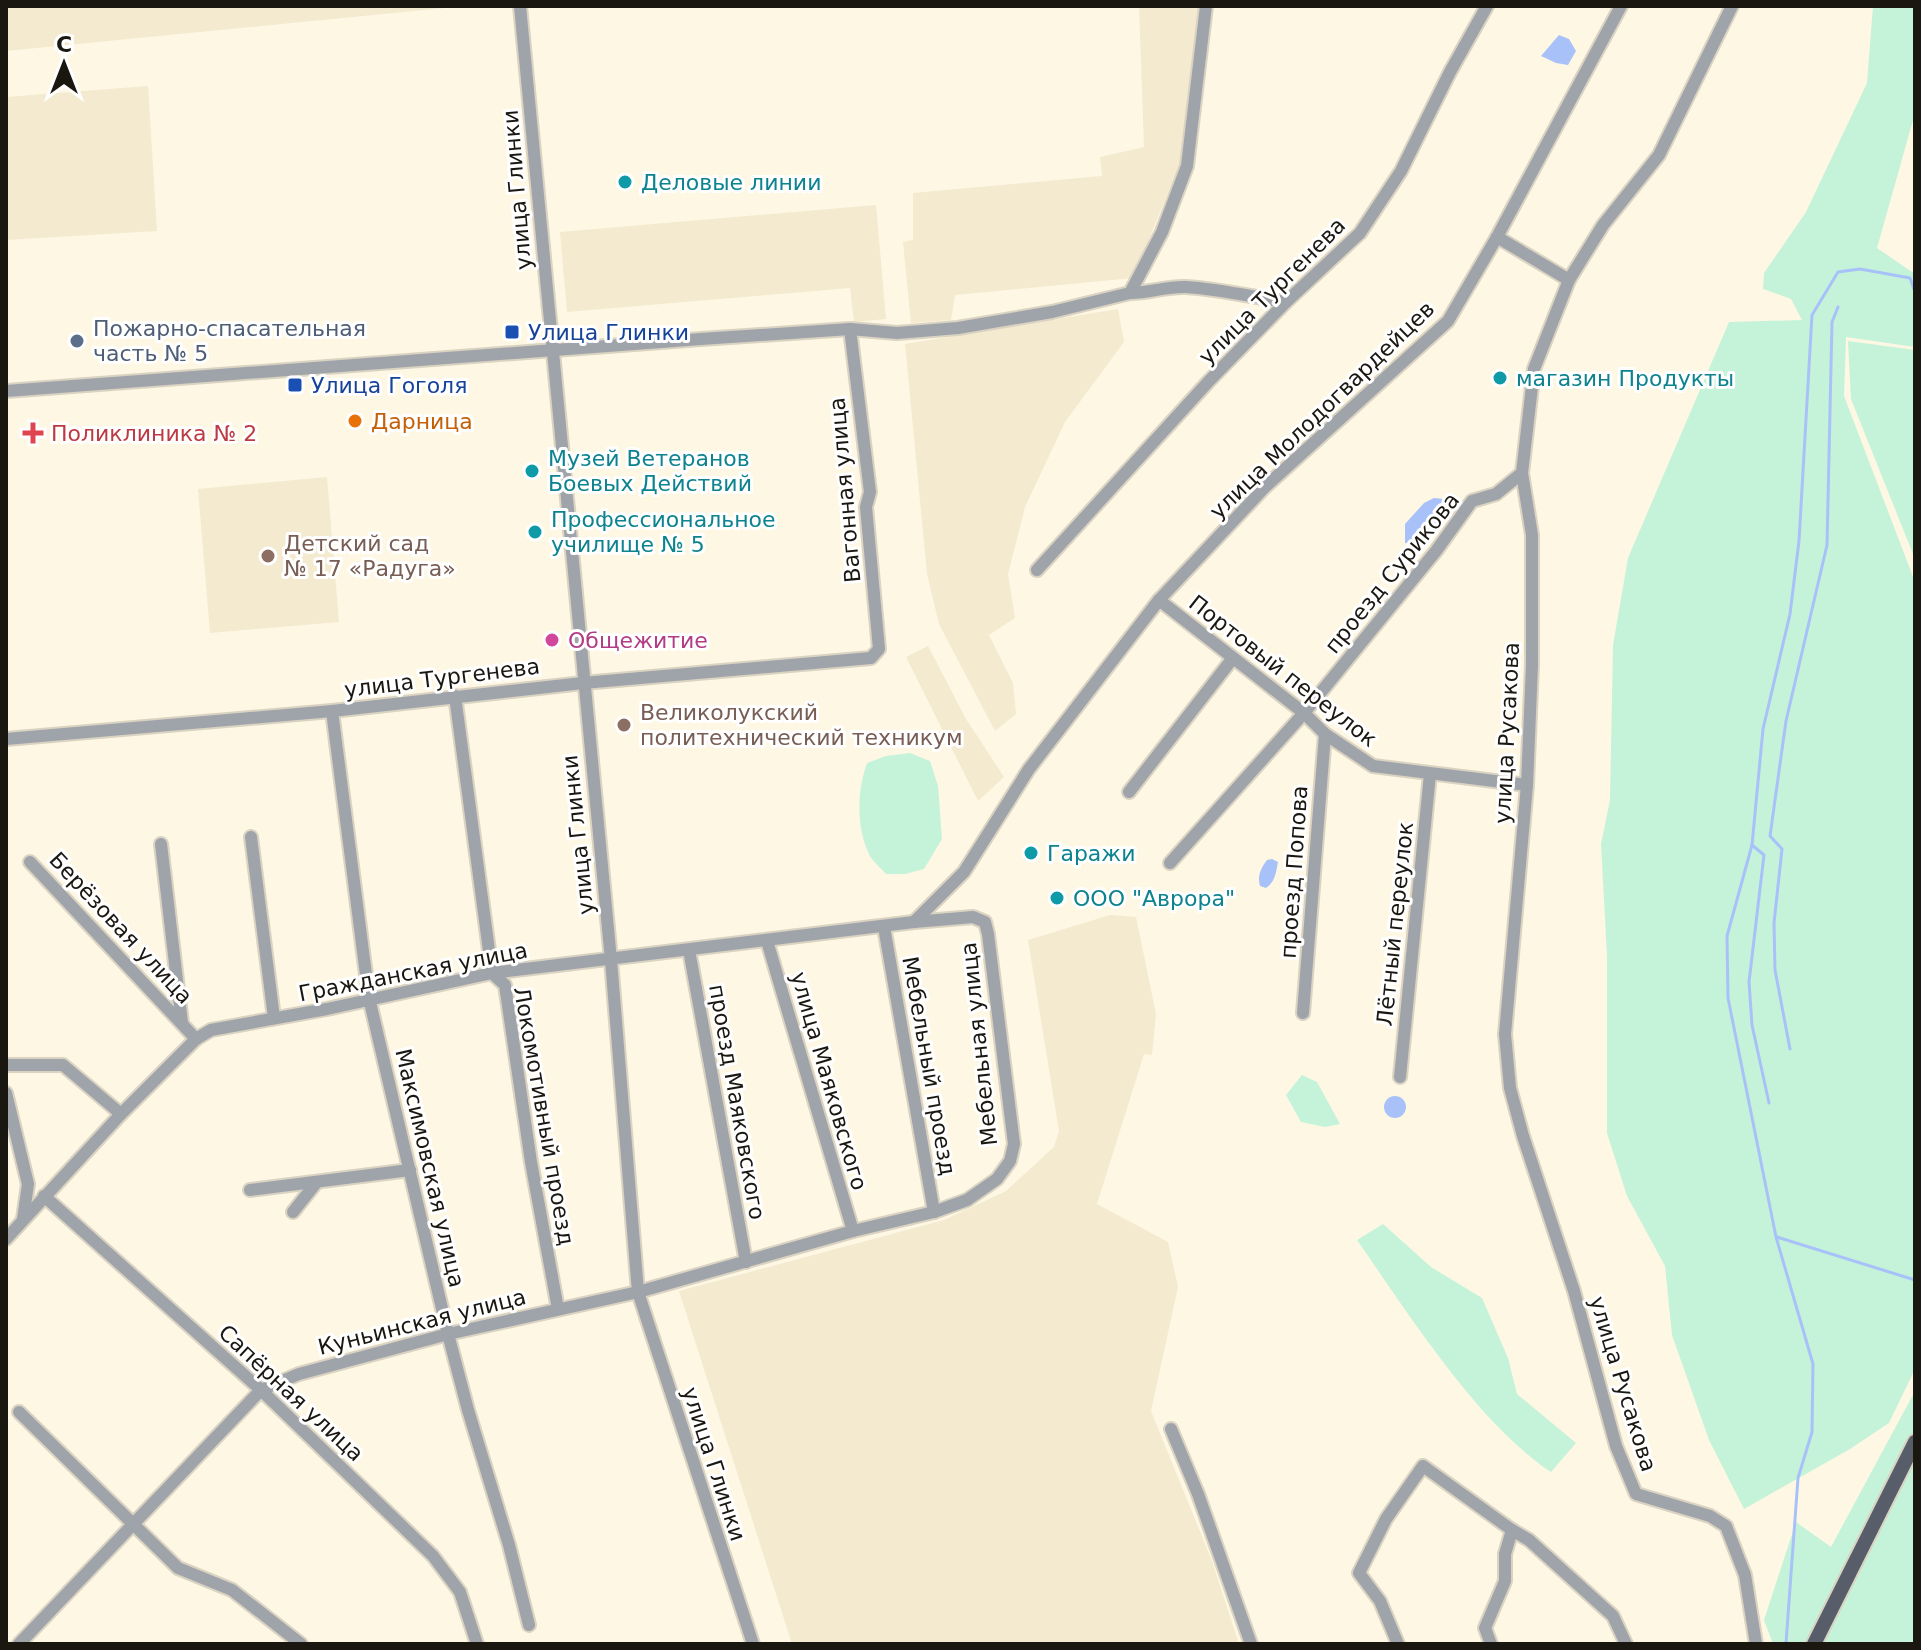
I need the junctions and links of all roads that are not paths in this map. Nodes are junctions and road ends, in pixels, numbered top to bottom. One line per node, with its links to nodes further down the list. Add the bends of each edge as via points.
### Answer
1 (520, 6): 11 (street, улица Глинки)
2 (1206, 6): 8 (street, via 1187,166 1162,232)
3 (1487, 6): 9 (street, улица Тургенева, via 1401,171 1360,233)
4 (1621, 6): 6 (street, улица Молодогвардейцев)
5 (1732, 6): 7 (street, улица Русакова, via 1659,155 1603,225)
6 (1497, 237): 7 (street); 15 (street, улица Молодогвардейцев, via 1448,321 1265,487)
7 (1569, 280): 13 (street, улица Русакова, via 1534,369)
8 (1130, 293): 9 (street, via 1188,287); 10 (street, via 958,328 897,333)
9 (1286, 302): 14 (street, улица Тургенева)
10 (850, 329): 11 (street); 16 (street, Вагонная улица, via 870,492 866,507)
11 (552, 351): 12 (street); 18 (street, улица Глинки)
12 (6, 391)
13 (1522, 473): 21 (street, проезд Сурикова, via 1496,494 1472,501); 25 (street, улица Русакова, via 1532,535)
14 (1037, 570)
15 (1159, 600): 17 (street, Портовый переулок); 31 (street, улица Молодогвардейцев, via 1029,769 964,872)
16 (879, 649): 18 (street, улица Тургенева, via 871,658)
17 (1233, 658): 21 (street, Портовый переулок); 26 (street)
18 (583, 683): 19 (street, улица Тургенева); 36 (street, улица Глинки)
19 (455, 696): 20 (street, улица Тургенева); 37 (street, Локомотивный проезд)
20 (332, 711): 23 (street, улица Тургенева); 38 (street, Максимовская улица)
21 (1304, 713): 22 (street, Портовый переулок); 30 (street)
22 (1325, 734): 24 (street, Портовый переулок, via 1373,766); 39 (street, проезд Попова)
23 (6, 739)
24 (1430, 774): 25 (street, Портовый переулок); 44 (street, Лётный переулок)
25 (1527, 785): 77 (street, улица Русакова, via 1505,1034 1510,1088 1616,1446 1636,1494 1710,1516 1726,1526 1745,1575)
26 (1129, 792)
27 (251, 837): 40 (street)
28 (161, 844): 41 (street, Берёзовая улица)
29 (30, 862): 41 (street, Берёзовая улица)
30 (1170, 863)
31 (914, 922): 32 (street, Гражданская улица, via 973,917); 33 (street, Гражданская улица)
32 (985, 922): 47 (street, Мебельная улица, via 1012,1122)
33 (884, 927): 34 (street, Гражданская улица); 53 (street, Мебельный проезд)
34 (767, 941): 35 (street, Гражданская улица); 55 (street, улица Маяковского)
35 (689, 950): 36 (street, Гражданская улица); 57 (street, проезд Маяковского)
36 (611, 960): 37 (street, Гражданская улица); 58 (street, улица Глинки)
37 (492, 973): 38 (street, Гражданская улица); 59 (street, Локомотивный проезд, via 505,985)
38 (369, 998): 40 (street, Гражданская улица); 48 (street, Максимовская улица)
39 (1303, 1013)
40 (274, 1018): 42 (street, Гражданская улица, via 211,1030)
41 (182, 1023): 42 (street, Берёзовая улица)
42 (196, 1039): 46 (street, Гражданская улица)
43 (6, 1065): 46 (street, via 63,1065)
44 (1400, 1077)
45 (6, 1093): 54 (street, via 28,1184)
46 (121, 1114): 51 (street, Гражданская улица)
47 (1010, 1161): 53 (street, Куньинская улица, via 997,1179 967,1200)
48 (410, 1170): 49 (street); 60 (street, Максимовская улица)
49 (316, 1183): 50 (street); 52 (street)
50 (250, 1190)
51 (44, 1196): 54 (street, Гражданская улица); 61 (street, Сапёрная улица)
52 (293, 1212)
53 (934, 1212): 55 (street, Куньинская улица)
54 (22, 1222): 56 (street, Гражданская улица)
55 (853, 1231): 57 (street, Куньинская улица)
56 (6, 1239)
57 (746, 1262): 58 (street, Куньинская улица)
58 (638, 1292): 59 (street, Куньинская улица); 72 (street, улица Глинки)
59 (558, 1309): 60 (street, Куньинская улица)
60 (448, 1334): 61 (street, Куньинская улица, via 299,1374); 67 (street, Максимовская улица)
61 (261, 1390): 65 (street, Куньинская улица); 71 (street, Сапёрная улица, via 433,1556 460,1592)
62 (19, 1412): 65 (street)
63 (1171, 1429): 73 (street)
64 (1915, 1442): 68 (main road)
65 (134, 1526): 69 (street, Куньинская улица); 70 (street, via 178,1568 232,1590)
66 (1512, 1530): 74 (street, via 1423,1466 1386,1519 1359,1573 1380,1601); 75 (street, via 1505,1581 1485,1628); 76 (street, via 1613,1616)
67 (529, 1625)
68 (1818, 1643)
69 (19, 1644)
70 (301, 1644)
71 (477, 1644)
72 (753, 1644)
73 (1251, 1644)
74 (1398, 1644)
75 (1491, 1644)
76 (1626, 1644)
77 (1756, 1644)

